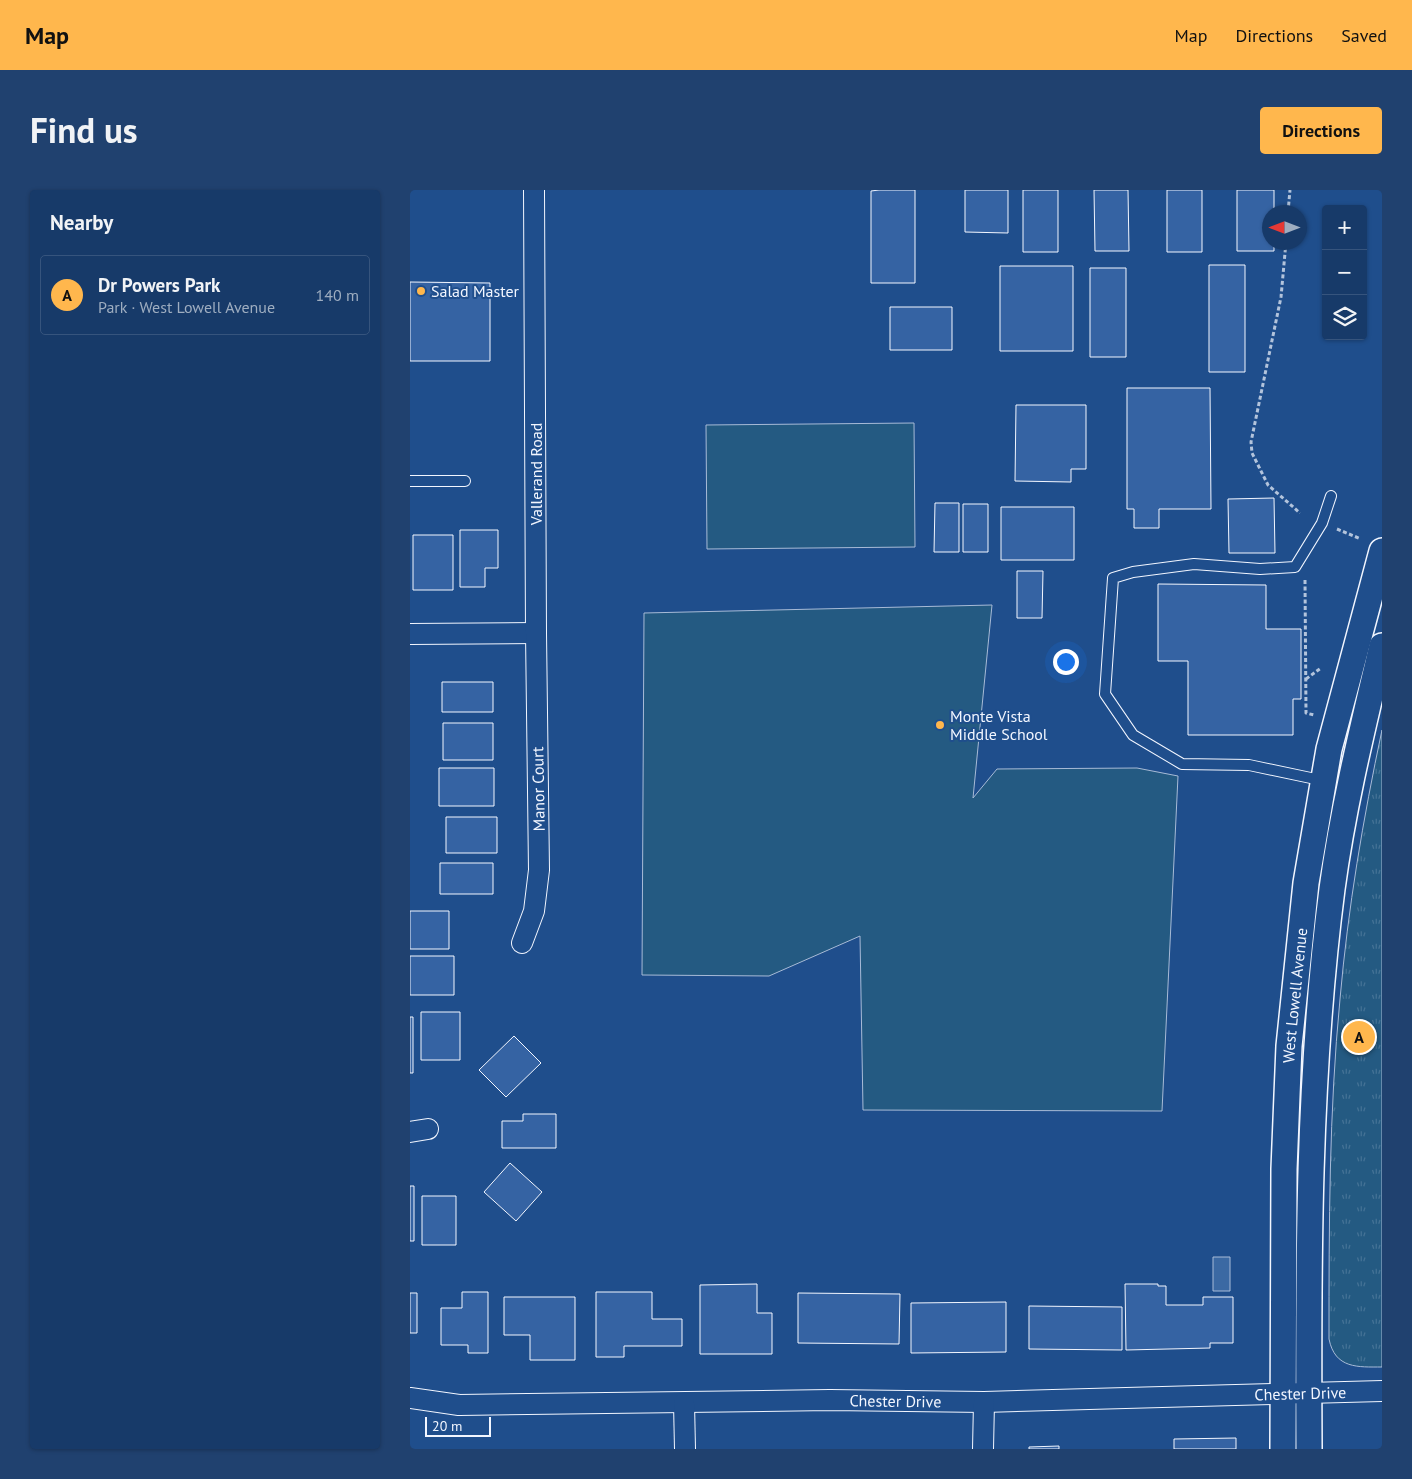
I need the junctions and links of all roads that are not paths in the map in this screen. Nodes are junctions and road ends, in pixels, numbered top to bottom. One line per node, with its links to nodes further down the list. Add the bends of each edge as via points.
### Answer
1 (534, 190): 6 (street, Vallerand Road)
2 (410, 481): 3 (lane)
3 (465, 481)
4 (1331, 496): 9 (lane, via 1322,523 1295,567 1260,569 1194,564 1133,572 1113,578 1105,694 1133,735 1182,764 1248,765)
5 (1371, 545): 9 (street, West Lowell Avenue, via 1329,749)
6 (536, 633): 7 (street); 10 (street, Manor Court, via 539,870 534,911)
7 (410, 634)
8 (1382, 646): 9 (street, West Lowell Avenue, via 1356,754)
9 (1337, 784): 12 (street, West Lowell Avenue, via 1332,889 1316,1046); 13 (street, West Lowell Avenue, via 1306,883 1289,1046 1284,1169)
10 (522, 944)
11 (1382, 1391): 12 (street, Chester Drive)
12 (1309, 1392): 13 (street, Chester Drive); 20 (street, West Lowell Avenue)
13 (1282, 1394): 16 (street, Chester Drive); 19 (street, West Lowell Avenue)
14 (410, 1398): 15 (street, Chester Drive, via 459,1405)
15 (684, 1402): 16 (street, Chester Drive); 17 (street)
16 (984, 1402): 18 (street)
17 (685, 1449)
18 (983, 1449)
19 (1283, 1449)
20 (1310, 1449)

